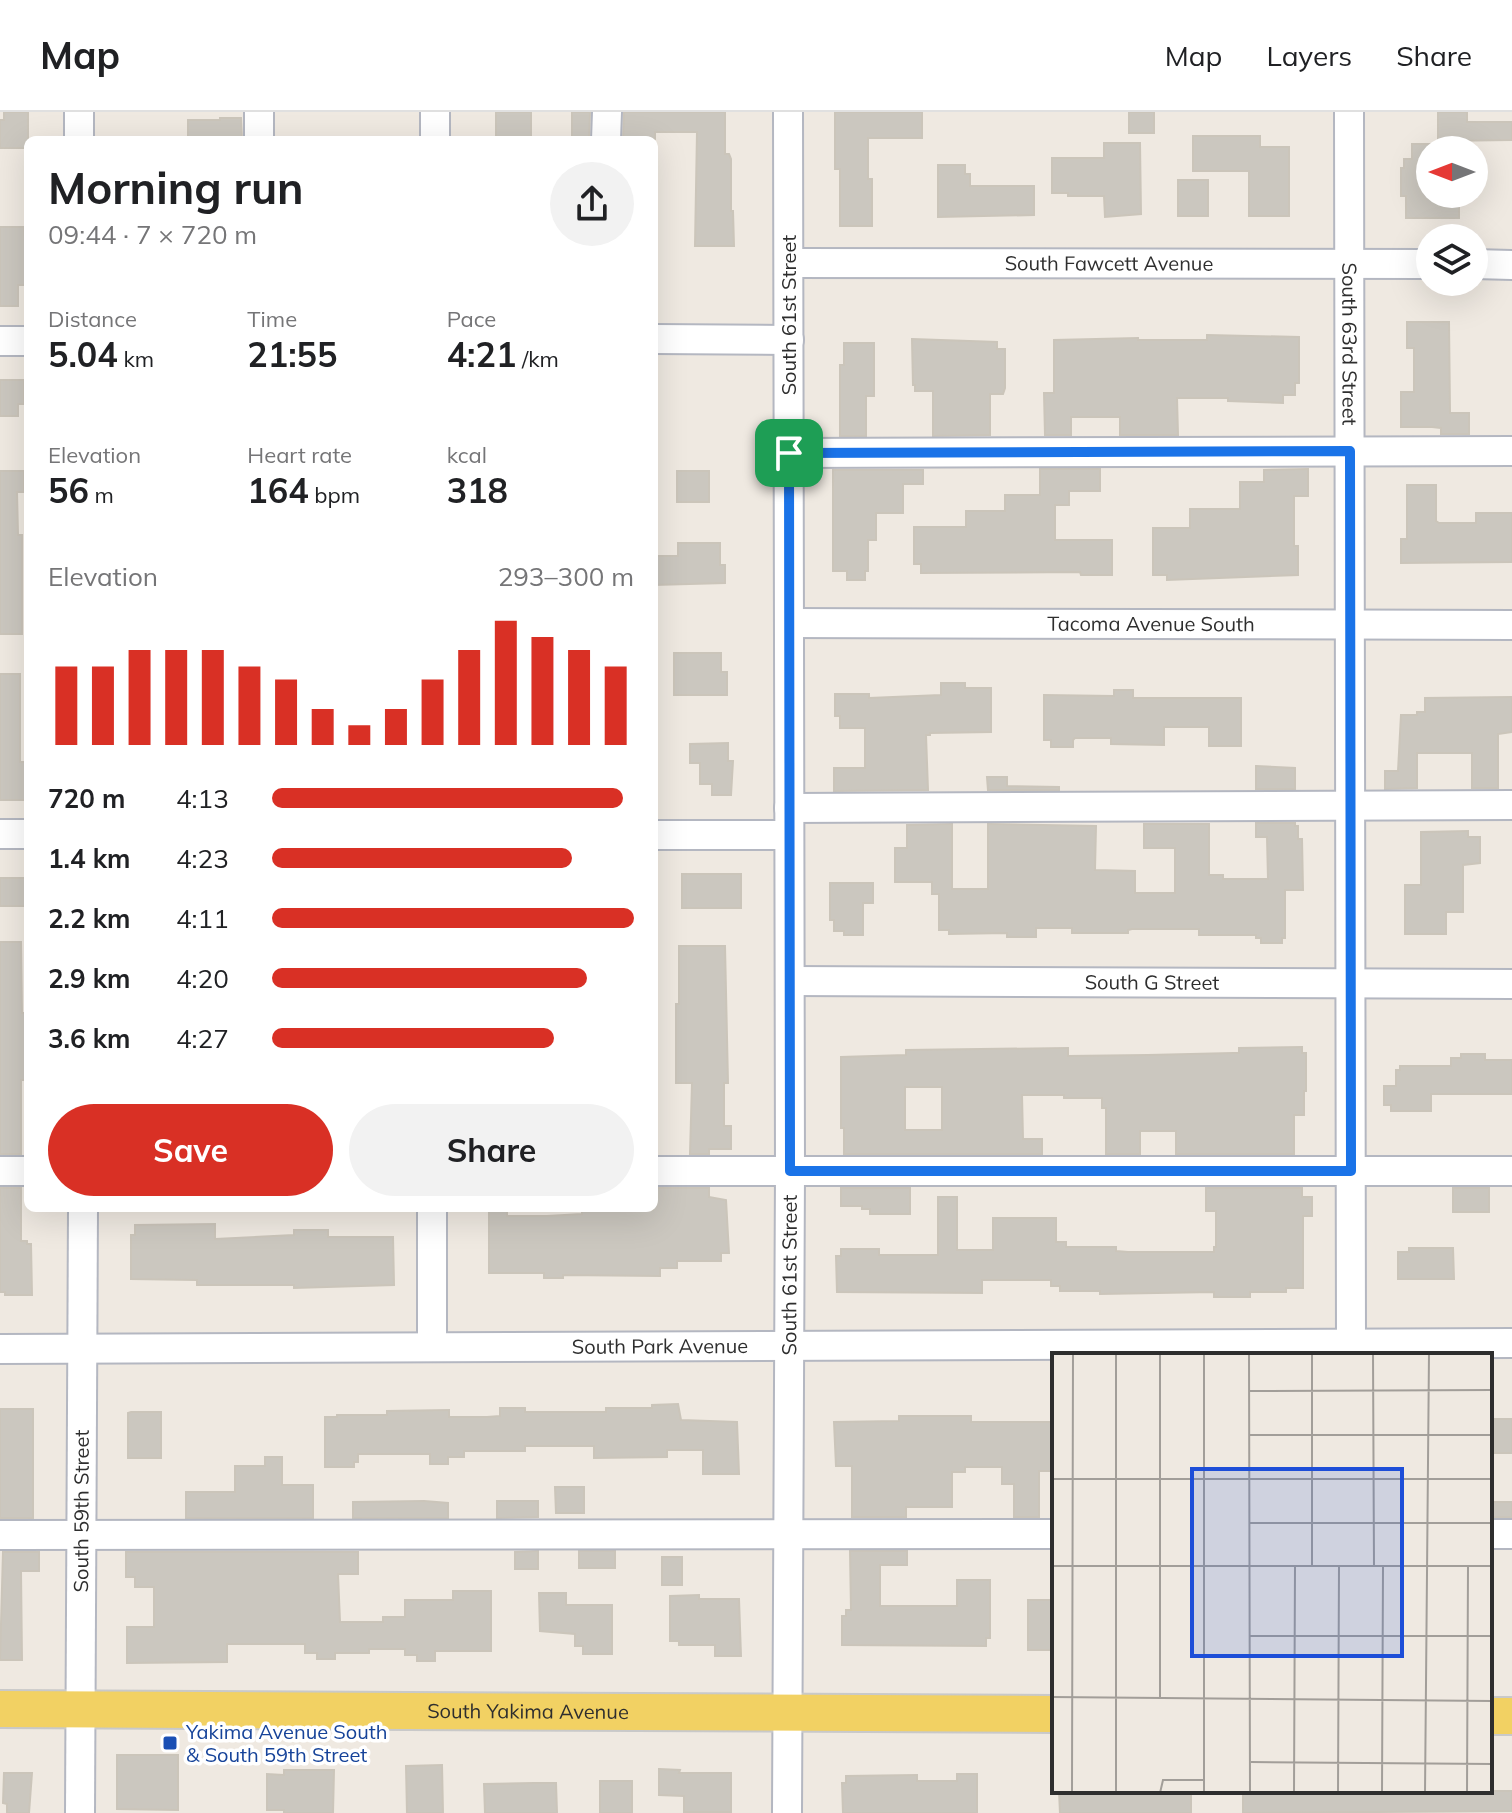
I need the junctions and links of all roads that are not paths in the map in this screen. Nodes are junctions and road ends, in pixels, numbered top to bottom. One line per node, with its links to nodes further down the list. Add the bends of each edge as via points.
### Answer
1 (79, 112): 7 (street)
2 (259, 112): 8 (street)
3 (435, 112): 9 (street)
4 (607, 112): 10 (street)
5 (788, 112): 11 (street, South 61st Street)
6 (1349, 112): 12 (street, South 63rd Street)
7 (79, 136)
8 (259, 136)
9 (435, 136)
10 (606, 136)
11 (789, 263): 12 (street, South Fawcett Avenue); 17 (street, South 61st Street)
12 (1350, 264): 13 (street, South Fawcett Avenue); 20 (street, South 63rd Street)
13 (1416, 264)
14 (1488, 264): 15 (street)
15 (1512, 265)
16 (658, 339): 17 (street)
17 (789, 340): 22 (street, South 61st Street)
18 (0, 341): 19 (street)
19 (24, 341)
20 (1350, 451): 21 (street); 22 (street); 24 (street, South 63rd Street)
21 (1512, 451)
22 (789, 453): 23 (street, South 61st Street)
23 (789, 623): 24 (street, Tacoma Avenue South); 28 (street, South 61st Street)
24 (1351, 624): 25 (street, Tacoma Avenue South); 26 (street, South 63rd Street)
25 (1512, 625)
26 (1351, 805): 27 (street); 28 (street); 33 (street, South 63rd Street)
27 (1512, 805)
28 (788, 822): 31 (street); 32 (street, South 61st Street)
29 (0, 834): 30 (street)
30 (24, 834)
31 (658, 835)
32 (790, 981): 33 (street, South G Street); 38 (street, South 61st Street)
33 (1352, 983): 34 (street, South G Street); 39 (street, South 63rd Street)
34 (1512, 984)
35 (0, 1171): 36 (street)
36 (24, 1171)
37 (658, 1171): 38 (street)
38 (790, 1171): 39 (street); 45 (street, South 61st Street)
39 (1351, 1171): 40 (street); 43 (street, South 63rd Street)
40 (1512, 1171)
41 (83, 1212): 47 (street, South 59th Street)
42 (432, 1212): 46 (street)
43 (1351, 1343): 44 (street, South Park Avenue); 45 (street, South Park Avenue)
44 (1512, 1343)
45 (790, 1345): 46 (street, South Park Avenue); 49 (street, South 61st Street)
46 (432, 1347): 47 (street, South Park Avenue)
47 (83, 1348): 48 (street, South Park Avenue); 52 (street, South 59th Street)
48 (0, 1349)
49 (788, 1534): 50 (street); 52 (street); 55 (street, South 61st Street)
50 (1052, 1534)
51 (0, 1535): 52 (street)
52 (82, 1535): 54 (street, South 59th Street)
53 (0, 1709): 54 (main road, South Yakima Avenue)
54 (81, 1709): 55 (main road, South Yakima Avenue); 57 (street, South 59th Street)
55 (787, 1713): 56 (main road, South Yakima Avenue); 58 (street, South 61st Street)
56 (1052, 1714)
57 (80, 1813)
58 (787, 1813)

